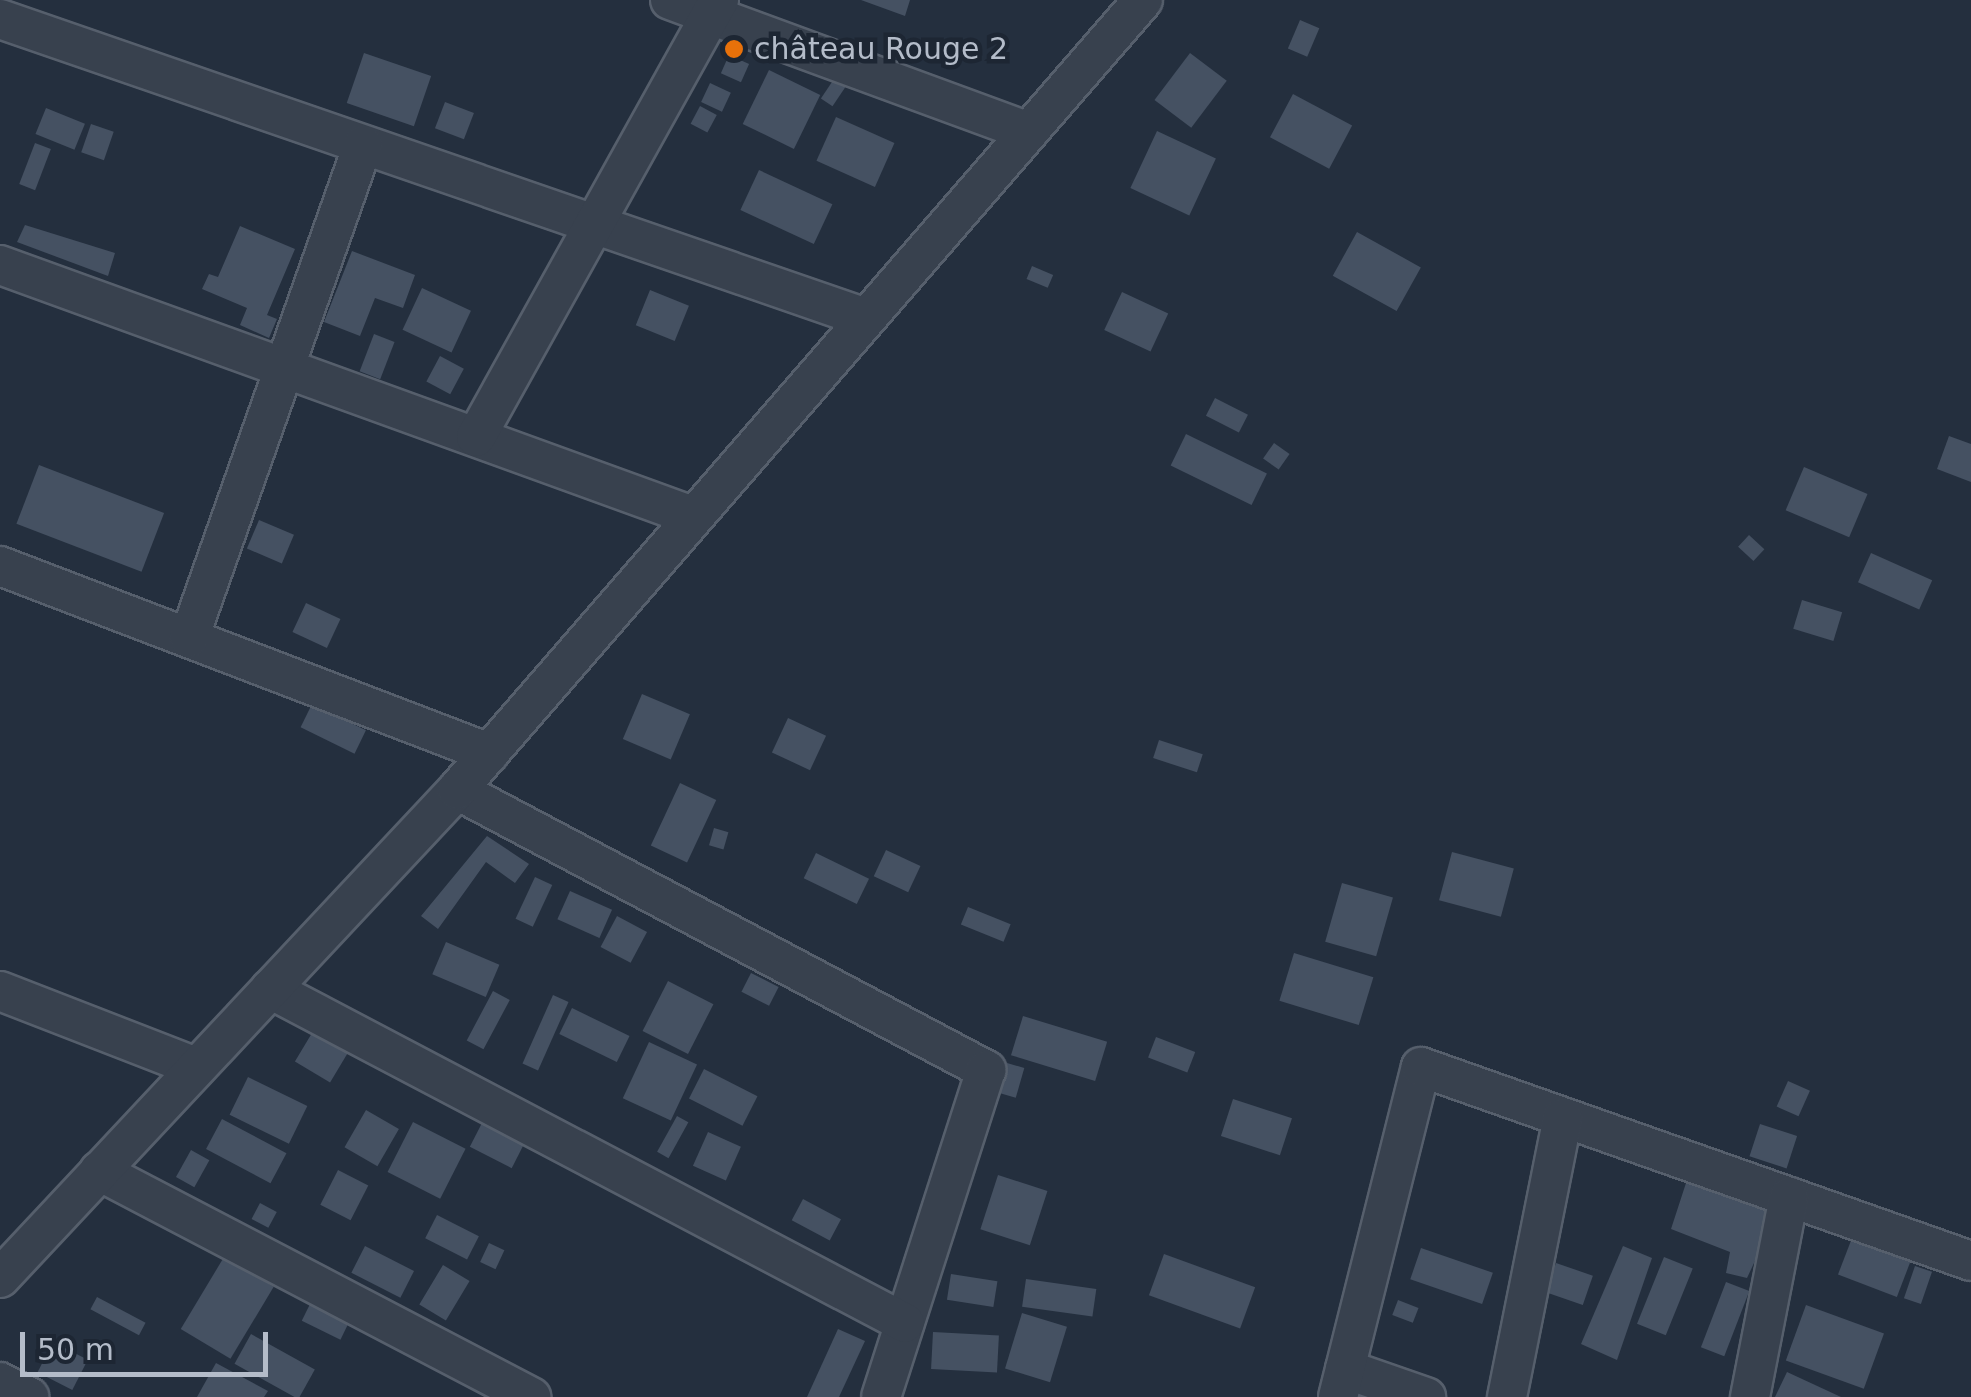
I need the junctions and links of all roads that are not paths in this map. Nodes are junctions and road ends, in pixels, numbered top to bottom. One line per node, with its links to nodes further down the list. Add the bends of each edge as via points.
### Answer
1 (670, 0): 3 (street)
2 (1143, 0): 5 (street)
3 (714, 7): 5 (street); 7 (street)
4 (0, 19): 6 (street)
5 (1028, 132): 9 (street)
6 (363, 145): 7 (street); 10 (street)
7 (594, 225): 9 (street); 11 (street)
8 (0, 265): 10 (street)
9 (866, 318): 12 (street)
10 (284, 368): 11 (street); 14 (street)
11 (476, 437): 12 (street)
12 (690, 514): 15 (street)
13 (0, 566): 14 (street)
14 (190, 638): 15 (street)
15 (489, 753): 16 (street)
16 (457, 790): 17 (street); 25 (street, via 986,1070)
17 (270, 989): 19 (street); 25 (street)
18 (0, 990): 19 (street)
19 (196, 1067): 21 (street)
20 (1563, 1118): 22 (street); 27 (street, via 1422,1067); 32 (street)
21 (99, 1171): 24 (street); 29 (street)
22 (1790, 1197): 23 (street); 33 (street)
23 (1971, 1261)
24 (0, 1278)
25 (905, 1323): 30 (street)
26 (0, 1382): 28 (street)
27 (1342, 1383): 31 (street)
28 (29, 1397)
29 (532, 1397)
30 (881, 1397)
31 (1426, 1397)
32 (1508, 1397)
33 (1750, 1397)

